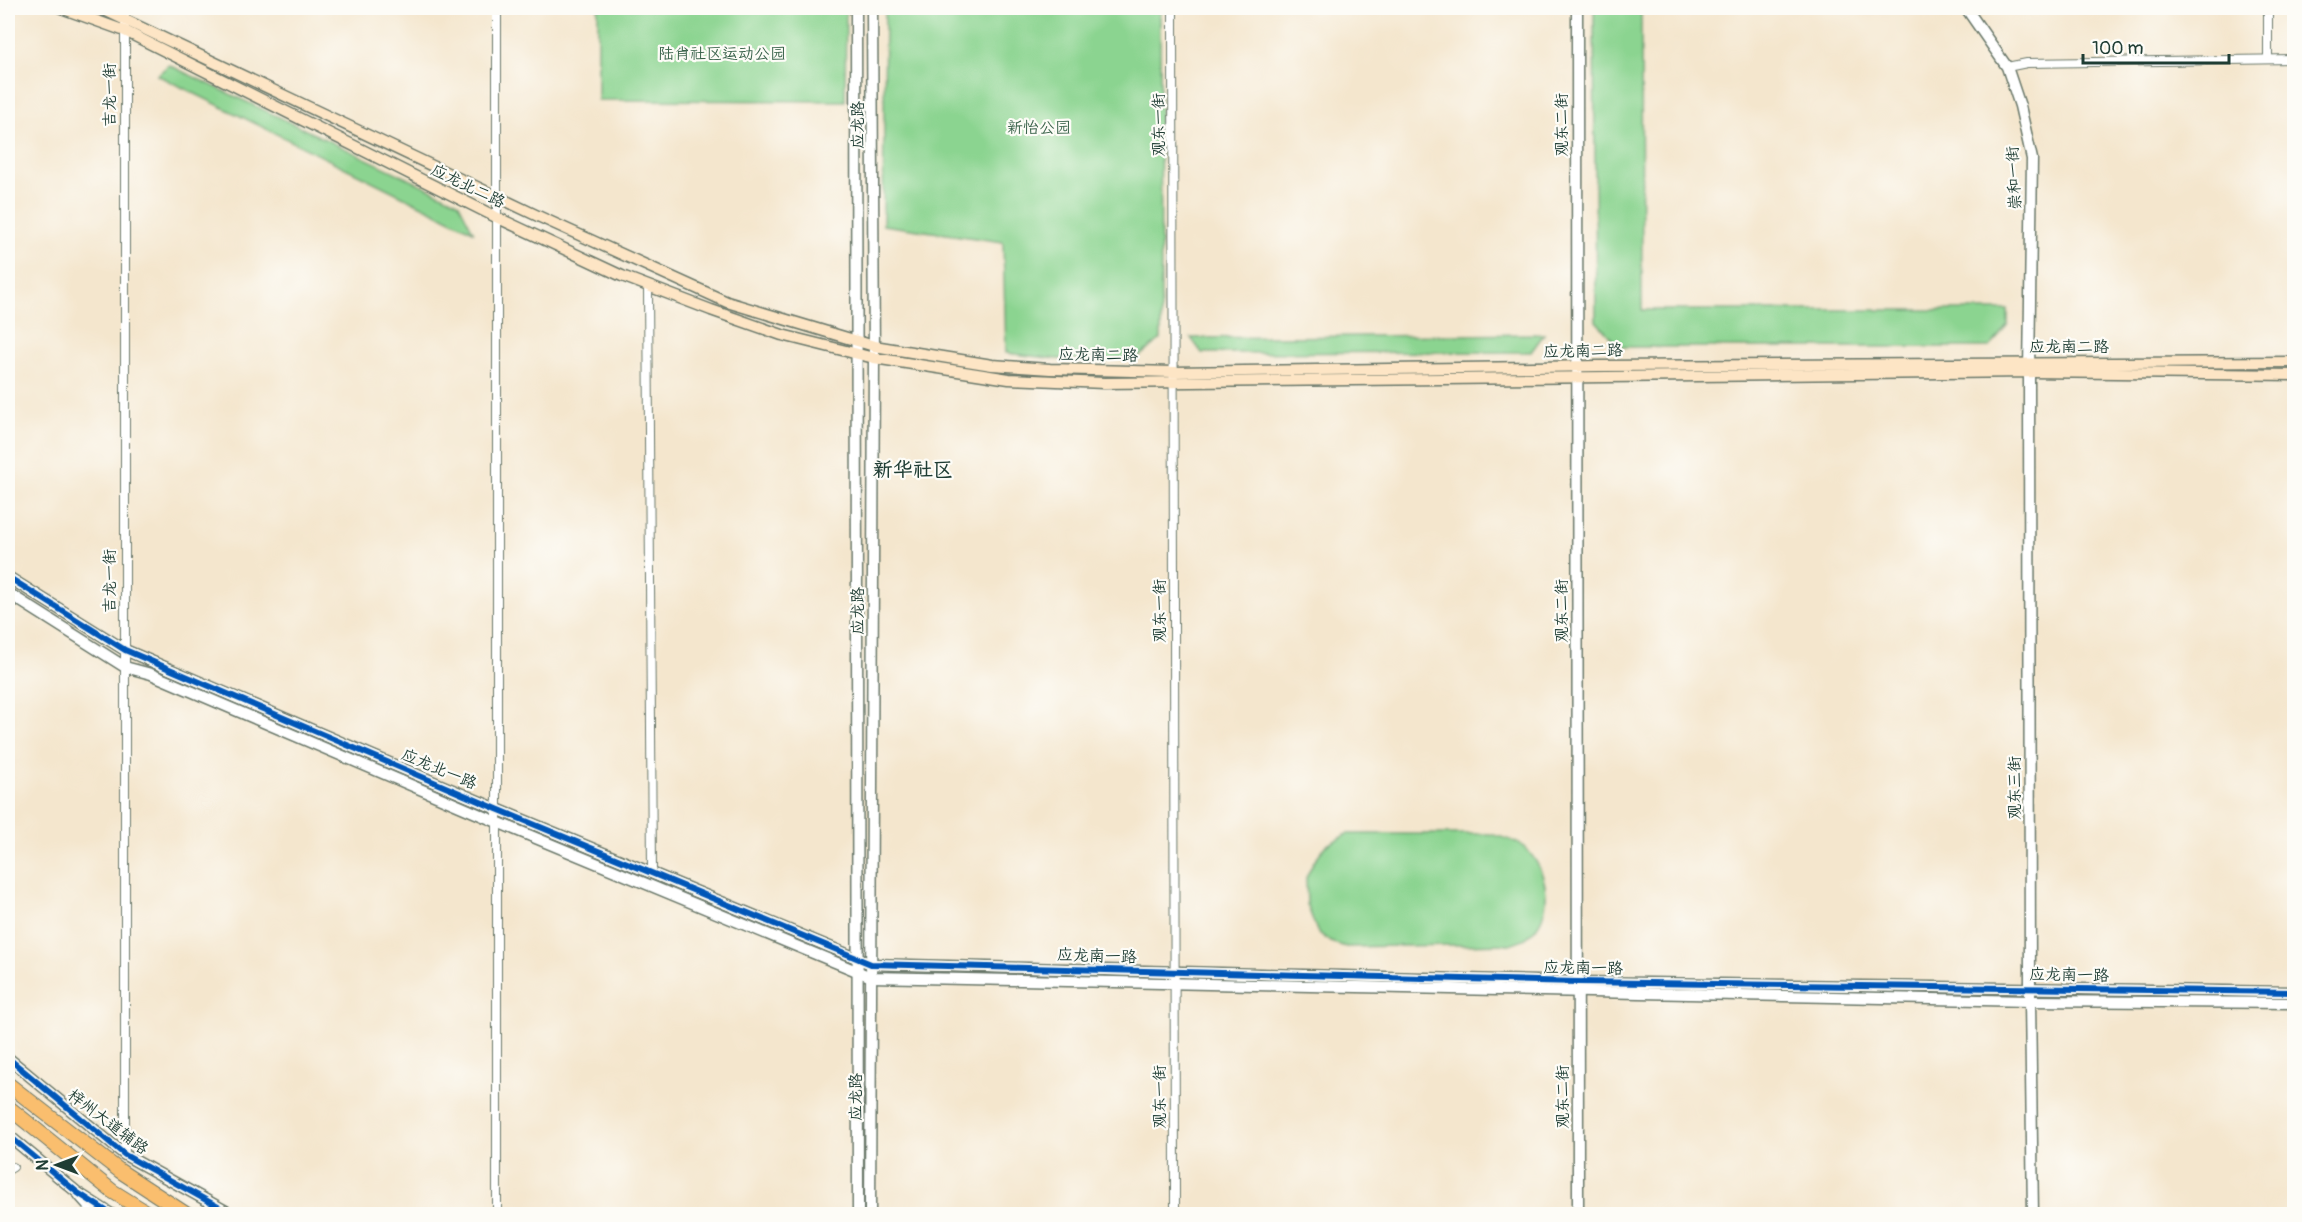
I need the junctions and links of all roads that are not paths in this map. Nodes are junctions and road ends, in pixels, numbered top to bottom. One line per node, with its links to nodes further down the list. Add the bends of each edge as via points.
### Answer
1 (61, 8): 11 (main road, 应龙北二路)
2 (100, 8): 10 (main road, 应龙北二路)
3 (497, 8): 15 (street)
4 (856, 8): 18 (street, 应龙路)
5 (872, 8): 19 (street, 应龙路)
6 (1173, 8): 26 (street, 观东一街)
7 (1576, 8): 24 (street, 观东二街)
8 (1966, 8): 14 (street, 崇和一街)
9 (2268, 8): 12 (street)
10 (125, 13): 11 (street, 吉龙一街); 15 (main road, 应龙北二路)
11 (125, 31): 16 (main road, 应龙北二路); 29 (street, 吉龙一街)
12 (2268, 59): 13 (street); 14 (street, via 2027,63)
13 (2295, 59)
14 (2007, 67): 23 (street, 崇和一街, via 2032,159)
15 (496, 196): 16 (street); 18 (main road, 应龙北二路, via 727,302)
16 (496, 217): 17 (main road, 应龙北二路); 31 (street)
17 (648, 286): 20 (main road, 应龙北二路, via 782,335); 33 (street)
18 (857, 340): 19 (main road, 应龙北二路); 20 (street, 应龙路)
19 (874, 346): 21 (street, 应龙路); 26 (main road, 应龙南二路, via 992,365)
20 (857, 354): 21 (main road, 应龙北二路); 35 (street, 应龙路)
21 (874, 358): 26 (main road, 应龙南二路, via 1009,379); 34 (street, 应龙路)
22 (2295, 362): 23 (main road, 应龙南二路)
23 (2029, 367): 24 (main road, 应龙南二路); 25 (main road, 应龙南二路); 39 (street, 观东三街)
24 (1577, 372): 26 (main road, 应龙南二路); 38 (street, 观东二街)
25 (2295, 375)
26 (1174, 378): 37 (street, 观东一街)
27 (8, 577): 29 (street, 应龙北一路)
28 (8, 593): 30 (street, 应龙北一路)
29 (125, 650): 30 (street, 吉龙一街); 31 (street, 应龙北一路)
30 (125, 668): 32 (street, 应龙北一路, via 151,674); 47 (street, 吉龙一街)
31 (497, 808): 32 (street); 33 (street, 应龙北一路)
32 (497, 822): 35 (street, 应龙北一路); 54 (street)
33 (652, 873): 35 (street, 应龙北一路)
34 (871, 964): 35 (street, 应龙北一路); 36 (street, 应龙路); 37 (street, 应龙南一路)
35 (857, 965): 36 (street, 应龙北一路); 55 (street, 应龙路)
36 (871, 976): 37 (street, 应龙南一路); 56 (street, 应龙路)
37 (1175, 977): 38 (street, 应龙南一路); 57 (street, 观东一街)
38 (1578, 987): 39 (street, 应龙南一路); 41 (street, 应龙南一路); 58 (street, 观东二街)
39 (2030, 988): 40 (street, 应龙南一路); 41 (street, 观东三街)
40 (2295, 992)
41 (2030, 1001): 42 (street, 应龙南一路); 59 (street, 观东三街)
42 (2295, 1003)
43 (8, 1060): 47 (main road, 梓州大道辅路)
44 (8, 1084): 53 (highway, via 120,1171)
45 (8, 1107): 52 (highway, via 112,1191)
46 (8, 1135): 48 (main road)
47 (125, 1155): 49 (main road, 梓州大道辅路)
48 (78, 1193): 50 (street); 51 (main road)
49 (227, 1213)
50 (96, 1215)
51 (111, 1215)
52 (149, 1215)
53 (186, 1215)
54 (497, 1215)
55 (858, 1215)
56 (870, 1215)
57 (1175, 1215)
58 (1578, 1215)
59 (2033, 1215)

